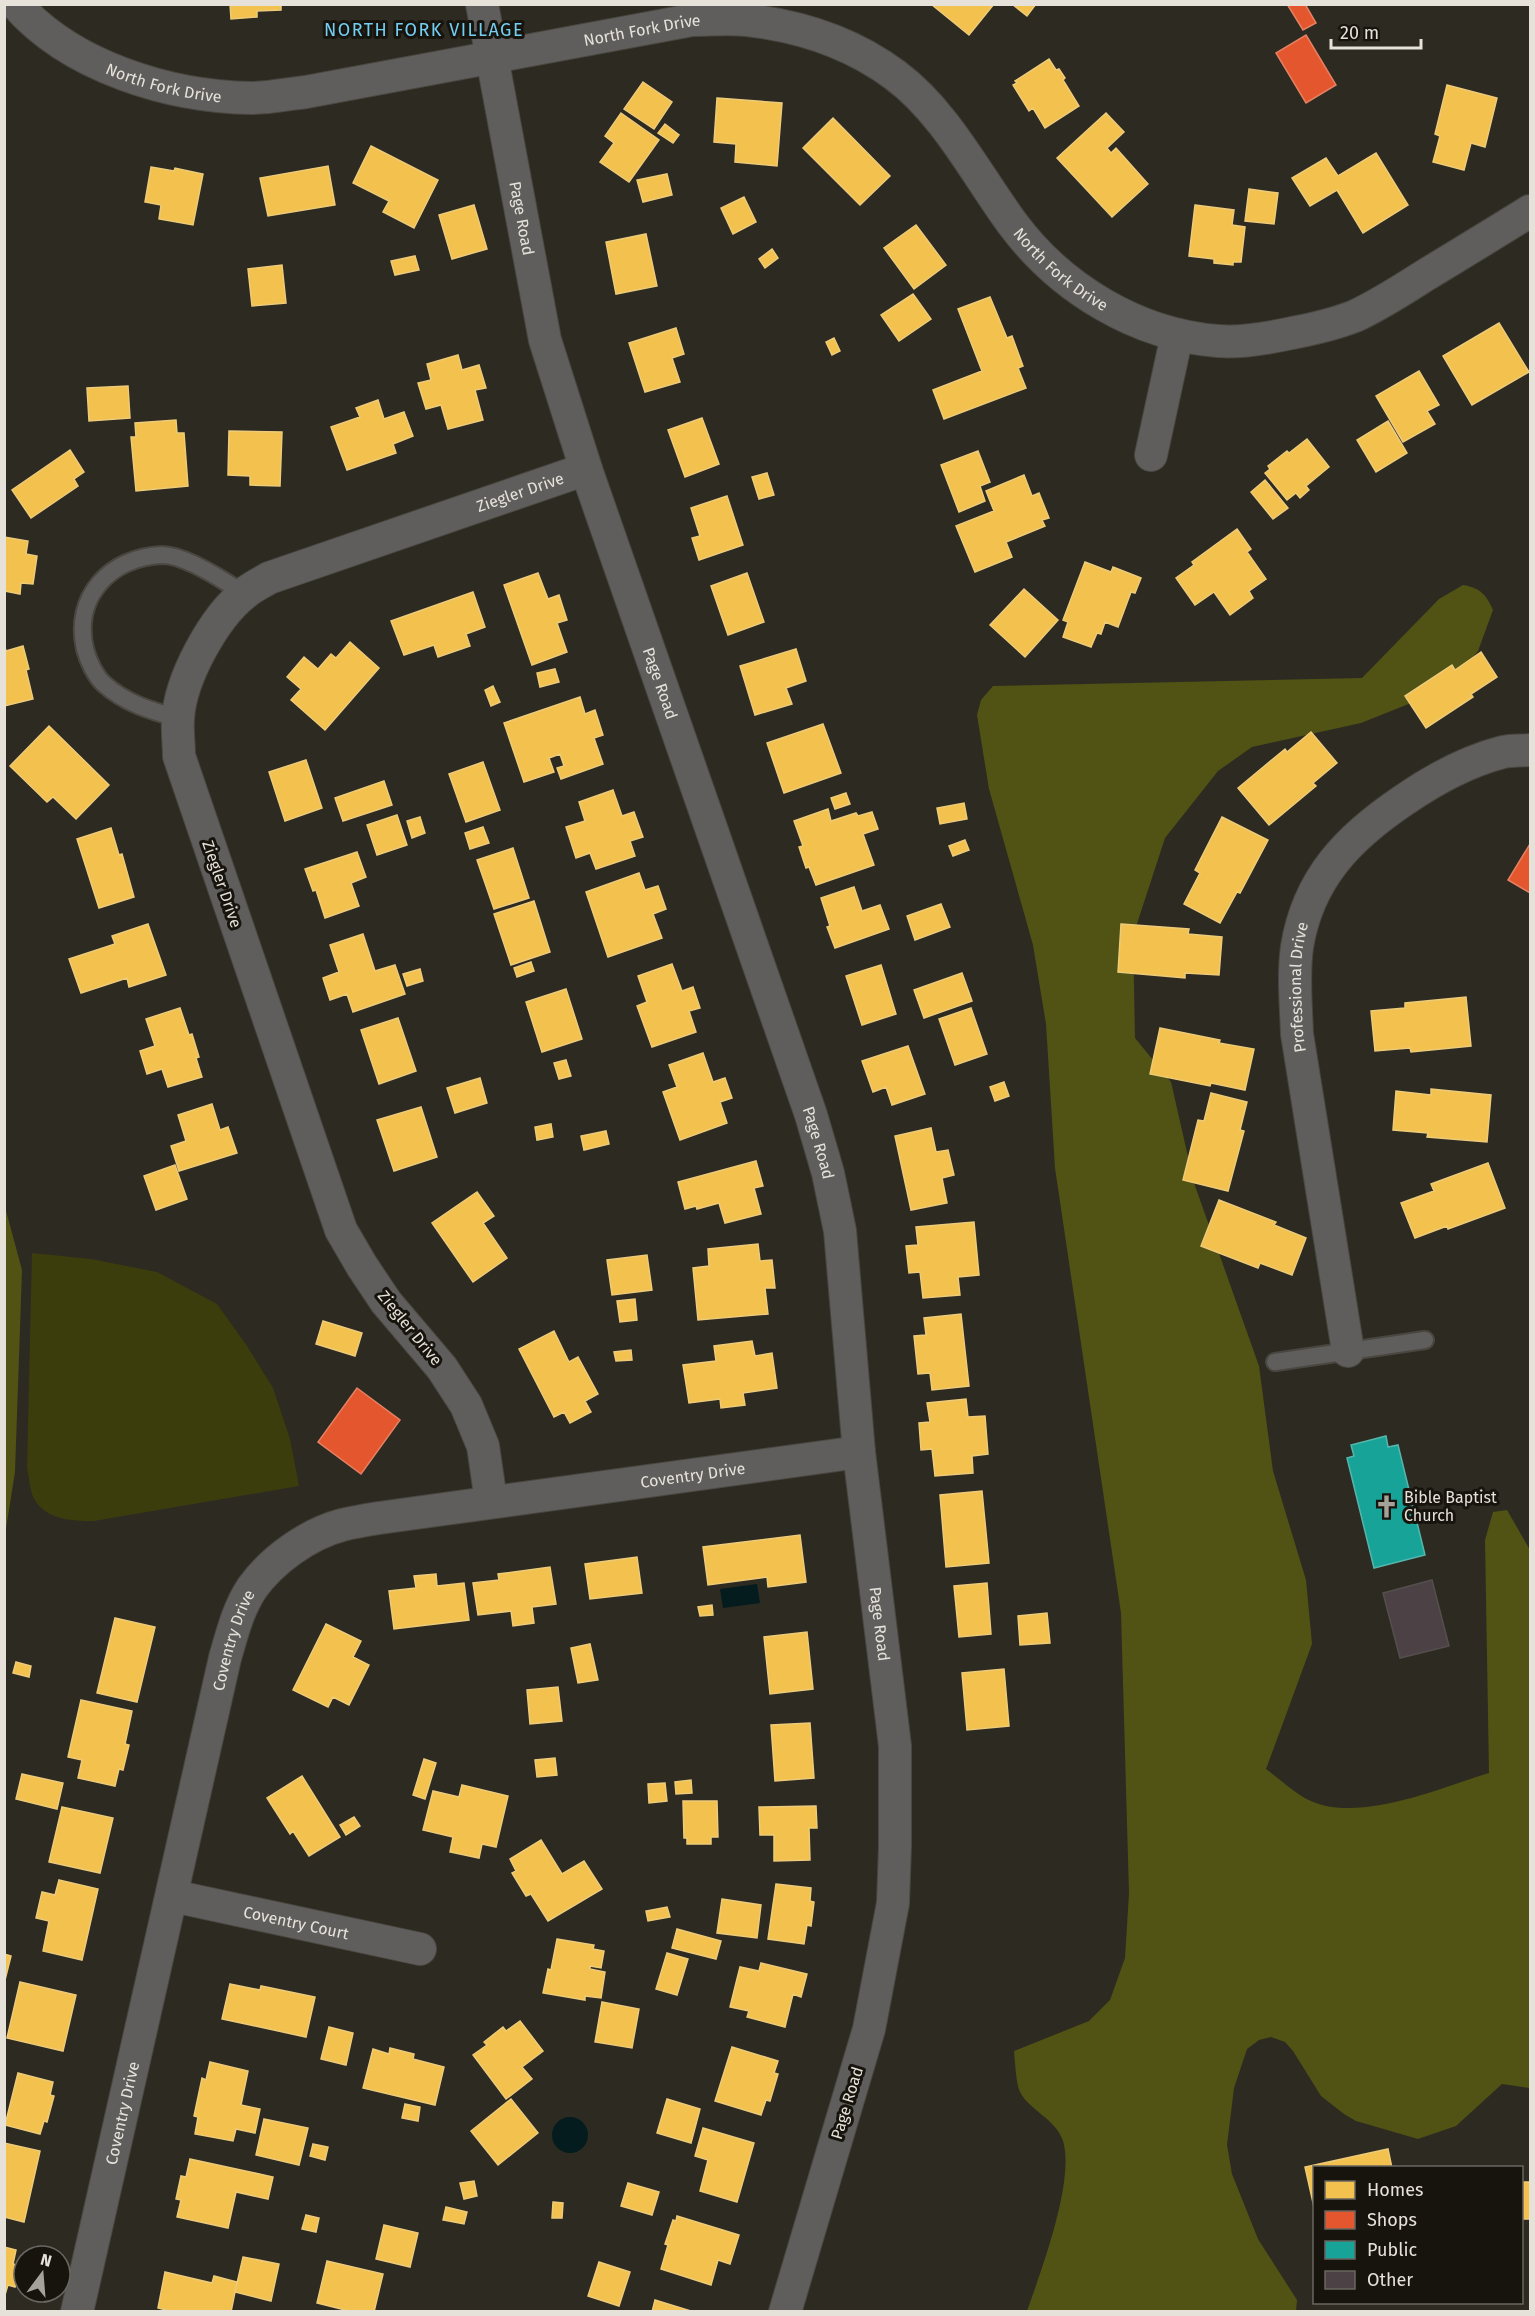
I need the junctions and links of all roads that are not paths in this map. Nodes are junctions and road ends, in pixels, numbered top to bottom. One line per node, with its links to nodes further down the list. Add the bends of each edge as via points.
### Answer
1 (16, 4): 3 (street, North Fork Drive, via 60,42 101,65 154,86 205,95 254,98 296,93)
2 (482, 4): 3 (street, Page Road)
3 (491, 58): 5 (street, North Fork Drive, via 692,20 745,20 830,39 896,76 930,109 959,143 1014,225 1076,287 1110,310); 7 (street, Page Road, via 545,340)
4 (1530, 211): 5 (street, North Fork Drive, via 1355,316 1270,338 1220,341)
5 (1177, 335): 6 (street)
6 (1151, 455)
7 (586, 469): 8 (street, Ziegler Drive, via 269,578); 14 (street, Page Road, via 828,1173 840,1231)
8 (244, 594): 9 (street, Ziegler Drive, via 200,651 184,684); 9 (lane, via 194,564 164,555 117,567 95,588 83,612 81,633 87,658 102,683 128,702)
9 (178, 718): 15 (street, Ziegler Drive, via 182,767 341,1230 386,1302 442,1368 466,1405 483,1446)
10 (1530, 750): 12 (street, Professional Drive, via 1503,752 1455,771 1371,822 1341,851 1321,878 1306,913 1297,946 1297,1034)
11 (1425, 1340): 12 (lane)
12 (1348, 1351): 13 (lane)
13 (1275, 1362)
14 (859, 1452): 15 (street, Coventry Drive); 19 (street, Page Road, via 895,1746 893,1903 869,2029)
15 (491, 1502): 16 (street, Coventry Drive, via 340,1525 306,1540 252,1589 236,1620 225,1658)
16 (173, 1896): 17 (street, Coventry Court); 18 (street, Coventry Drive)
17 (420, 1949)
18 (77, 2312)
19 (785, 2312)

